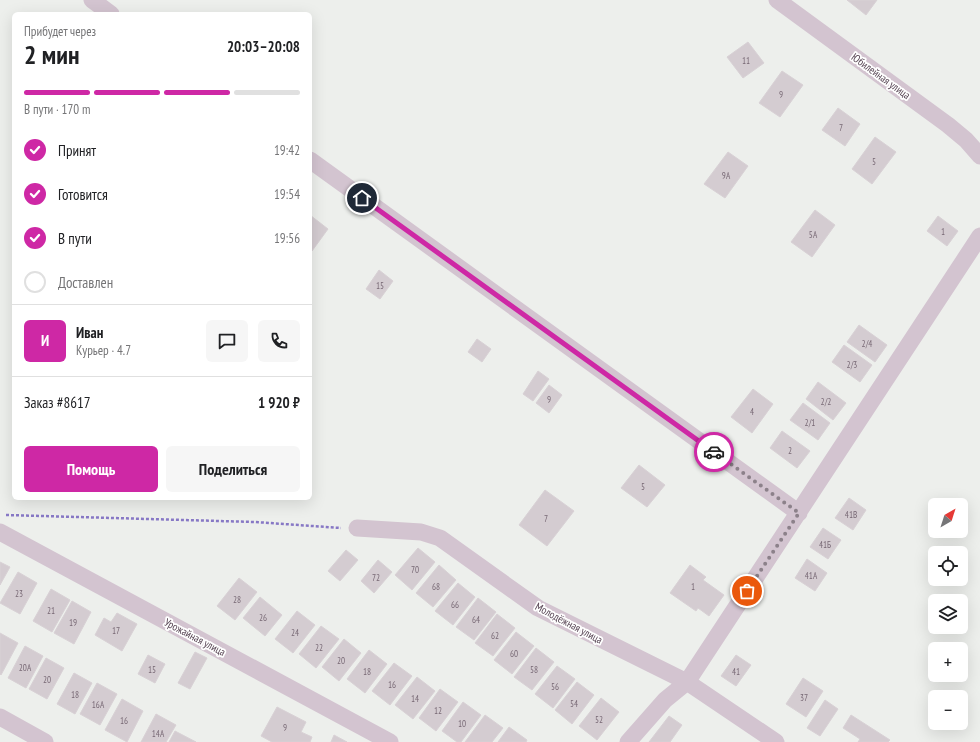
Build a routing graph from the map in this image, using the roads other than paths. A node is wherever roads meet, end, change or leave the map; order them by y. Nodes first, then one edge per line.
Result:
1 (92, 0) edge
2 (777, 0) edge
3 (108, 12) edge
4 (980, 156) edge
5 (312, 161) edge
6 (980, 236) edge
7 (799, 513) junction
8 (357, 528) road end
9 (0, 532) edge
10 (687, 682) junction
11 (0, 717) edge
12 (45, 742) edge
13 (390, 742) edge
14 (628, 742) edge
15 (776, 742) edge

1 - 3 street
2 - 4 street, Юбилейная улица
5 - 7 street
6 - 7 street
7 - 10 street
8 - 10 street, Молодёжная улица
9 - 13 street, Урожайная улица
10 - 14 street
10 - 15 street, Молодёжная улица
11 - 12 street

